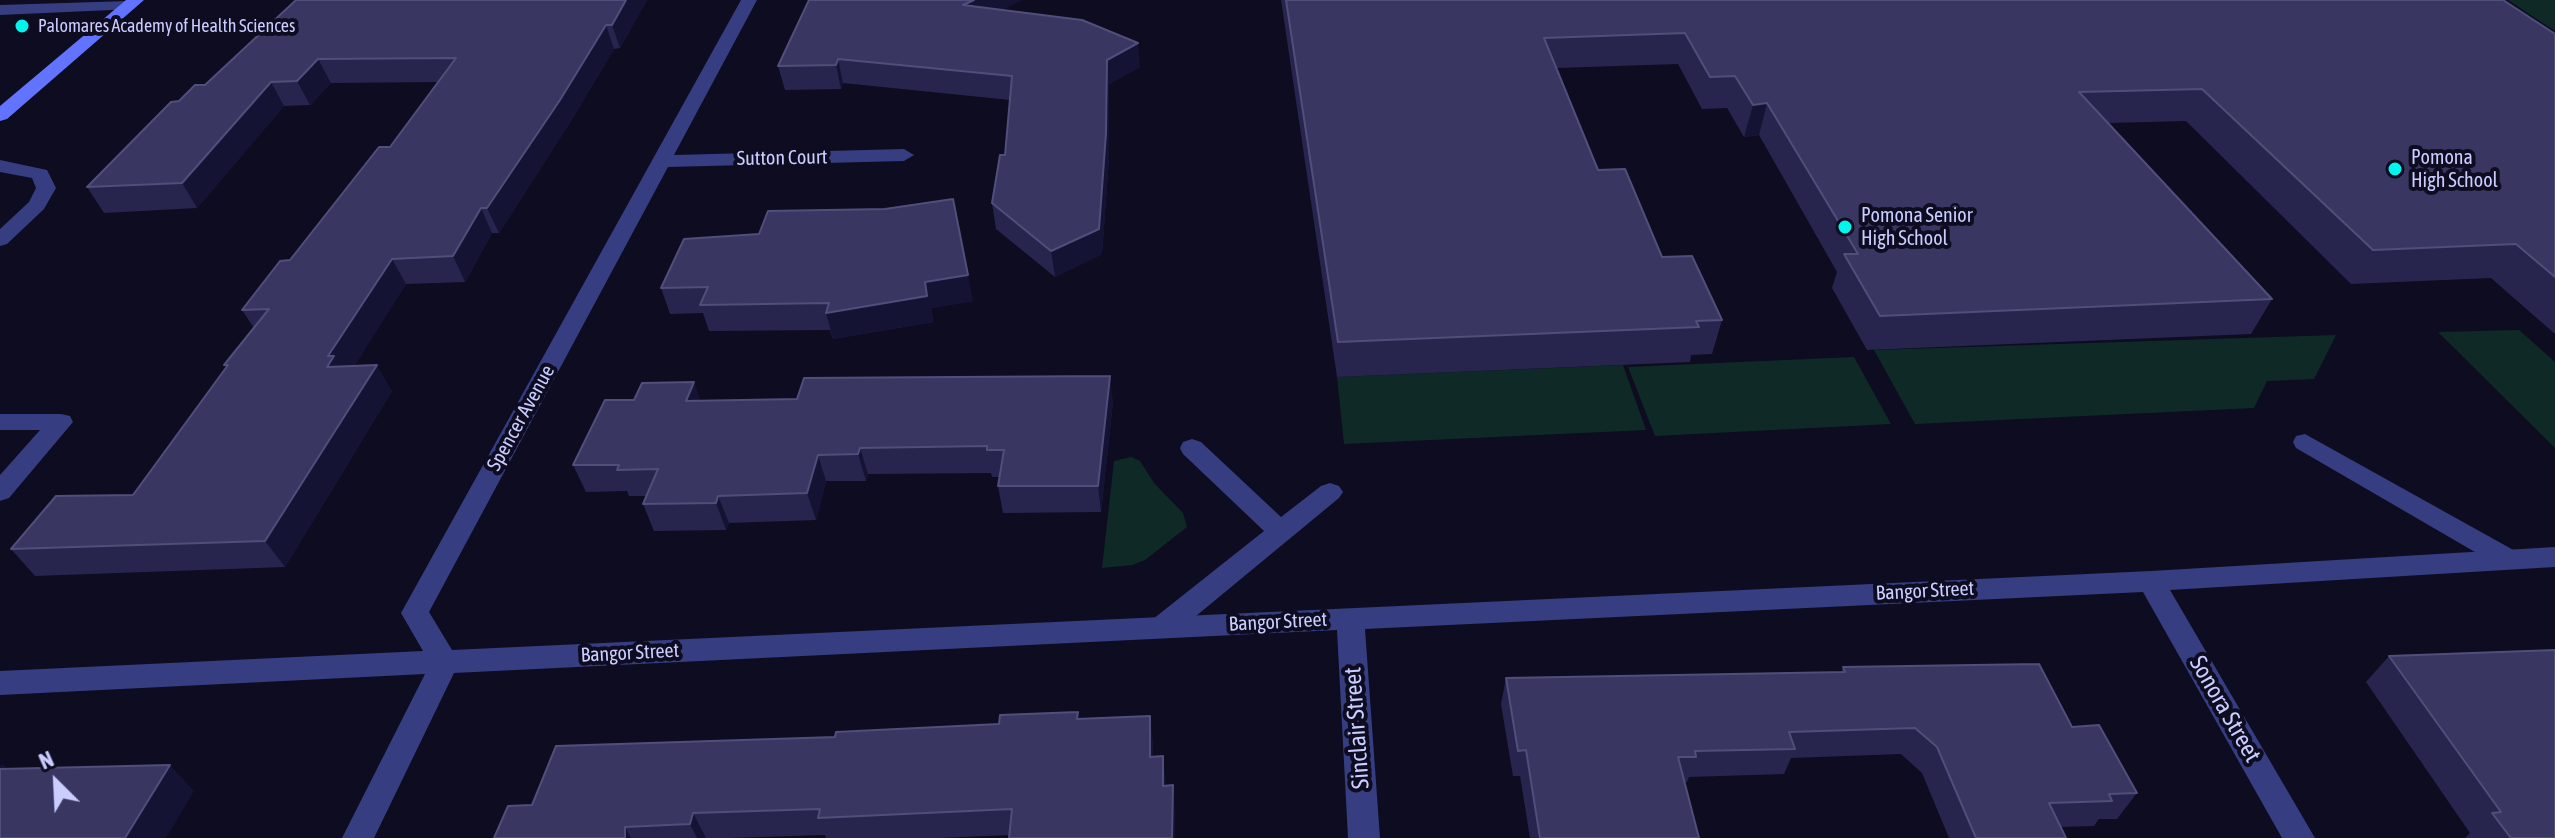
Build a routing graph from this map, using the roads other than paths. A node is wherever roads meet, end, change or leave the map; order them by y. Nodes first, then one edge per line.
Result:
1 (749, 0) edge
2 (132, 3) edge
3 (0, 10) edge
4 (0, 115) edge
5 (904, 155) dead end
6 (661, 161) junction
7 (0, 166) edge
8 (0, 240) edge
9 (0, 422) edge
10 (2305, 442) dead end
11 (1192, 448) dead end
12 (0, 492) edge
13 (1330, 492) dead end
14 (1281, 532) junction
15 (2555, 557) edge
16 (2508, 559) junction
17 (2151, 581) junction
18 (1350, 619) junction
19 (1163, 627) junction
20 (445, 663) junction
21 (0, 683) edge
22 (358, 838) edge
23 (1364, 838) edge
24 (2299, 838) edge

1 - 6 street, Spencer Avenue
2 - 3 street
2 - 4 main road
5 - 6 street, Sutton Court
6 - 20 street, Spencer Avenue
7 - 8 street
9 - 12 street
10 - 16 street
11 - 14 street
13 - 14 street
14 - 19 street
15 - 16 street, Bangor Street
16 - 17 street, Bangor Street
17 - 18 street, Bangor Street
17 - 24 street, Sonora Street
18 - 19 street, Bangor Street
18 - 23 street, Sinclair Street
19 - 20 street, Bangor Street
20 - 21 street, Bangor Street
20 - 22 street

